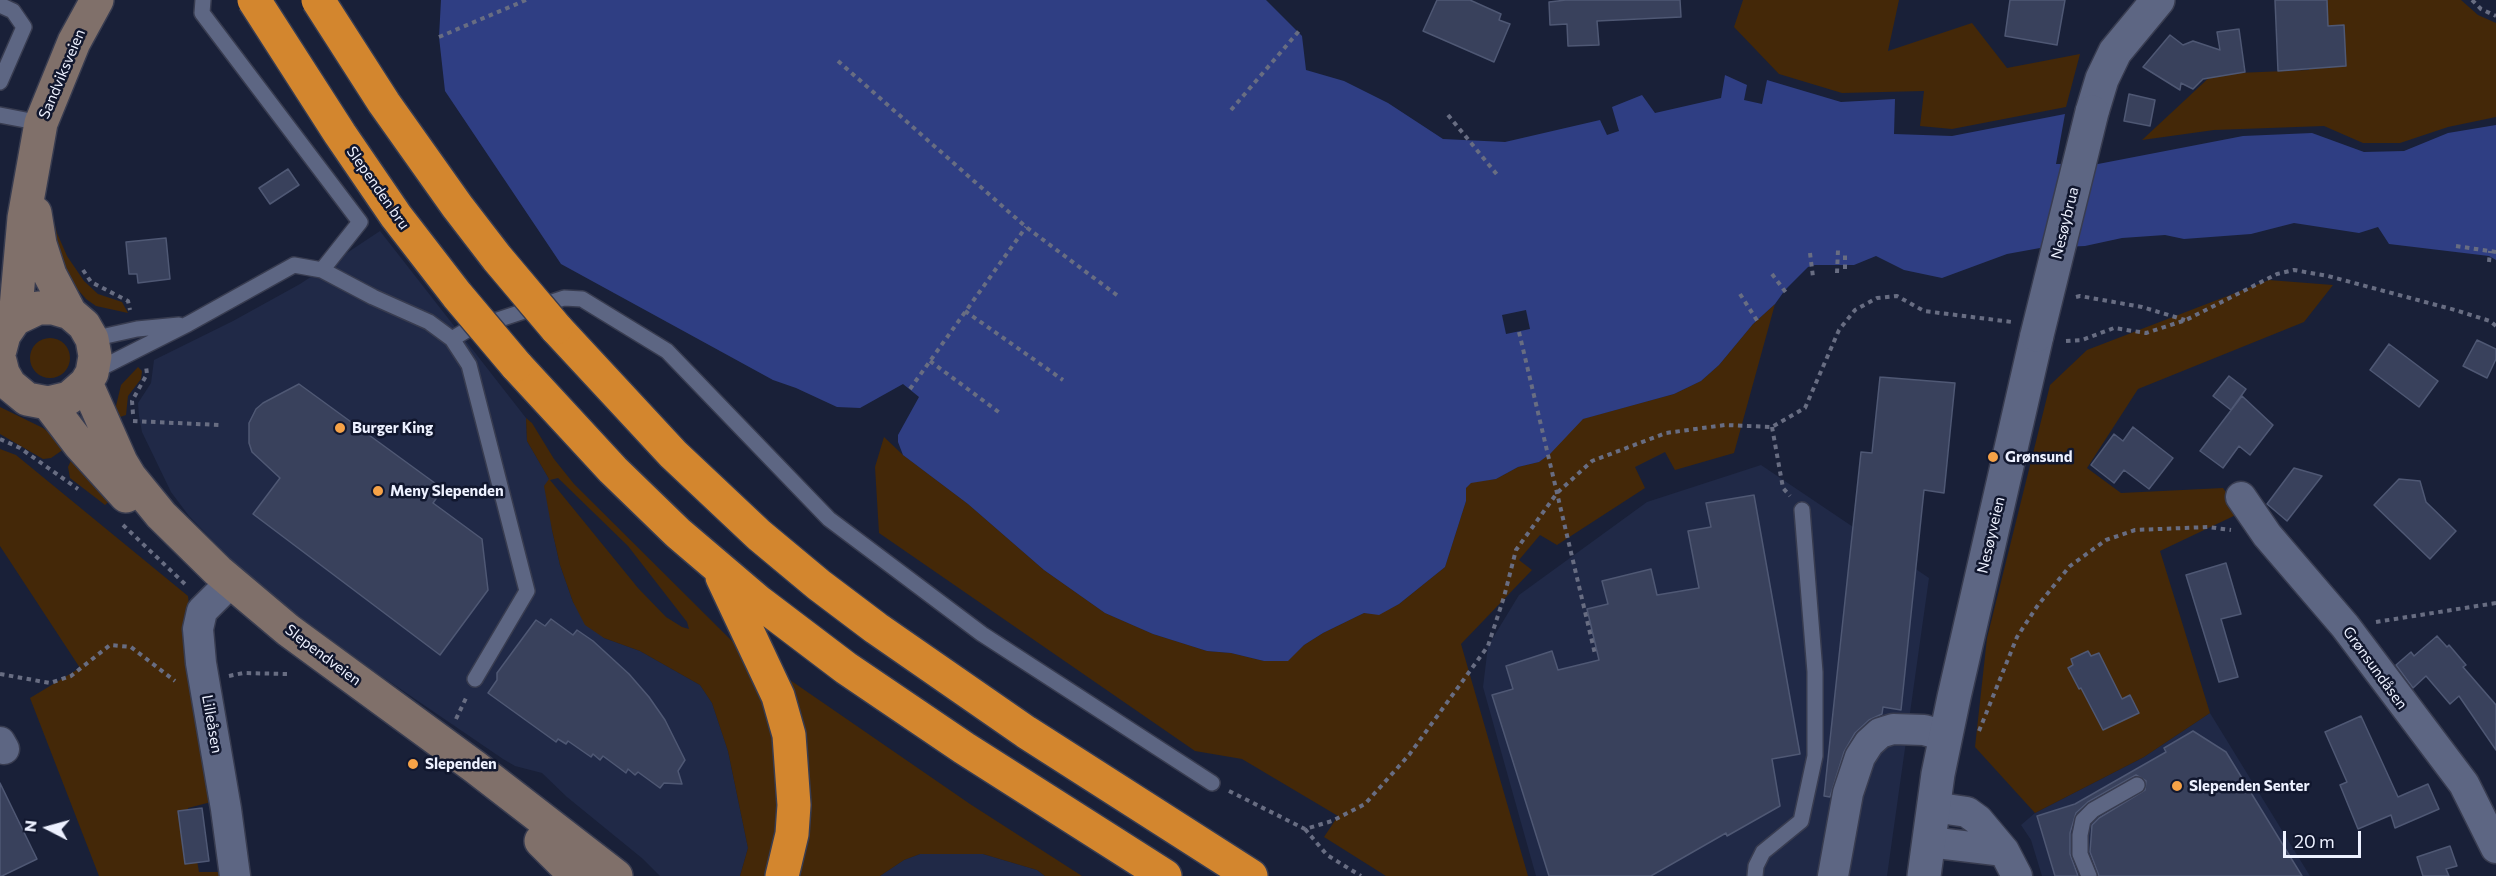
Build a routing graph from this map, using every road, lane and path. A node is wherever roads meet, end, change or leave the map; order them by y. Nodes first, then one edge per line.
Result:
1 (97, 0) edge
2 (203, 0) edge
3 (254, 0) edge
4 (318, 0) edge
5 (526, 0) edge
6 (2472, 0) edge
7 (2155, 2) edge
8 (0, 5) edge
9 (2496, 16) edge
10 (1299, 31) dead end
11 (439, 37) dead end
12 (838, 61) dead end
13 (0, 82) edge
14 (1231, 110) dead end
15 (0, 115) edge
16 (1448, 115) dead end
17 (41, 123) junction
18 (1499, 177) dead end
19 (31, 186) junction
20 (1026, 226) junction
21 (2456, 246) dead end
22 (1838, 250) dead end
23 (2490, 251) junction
24 (2496, 252) edge
25 (1810, 254) dead end
26 (1845, 255) dead end
27 (2489, 262) dead end
28 (80, 266) dead end
29 (1845, 269) dead end
30 (322, 270) junction
31 (1837, 273) dead end
32 (1772, 274) dead end
33 (1813, 277) dead end
34 (1740, 294) dead end
35 (1787, 294) dead end
36 (1118, 296) dead end
37 (2069, 299) dead end
38 (965, 311) junction
39 (70, 313) junction
40 (2186, 320) junction
41 (1758, 322) dead end
42 (188, 324) junction
43 (2496, 326) edge
44 (137, 329) junction
45 (1519, 332) dead end
46 (2029, 334) junction
47 (92, 339) junction
48 (452, 339) junction
49 (4, 340) edge
50 (140, 348) junction
51 (930, 361) junction
52 (89, 378) junction
53 (1063, 380) dead end
54 (910, 389) dead end
55 (25, 398) edge
56 (1000, 413) dead end
57 (219, 424) dead end
58 (1772, 426) junction
59 (0, 440) edge
60 (80, 490) dead end
61 (1557, 493) junction
62 (2241, 497) dead end
63 (1802, 510) joint
64 (122, 524) dead end
65 (2267, 535) junction
66 (717, 567) junction
67 (188, 587) dead end
68 (226, 588) junction
69 (2496, 603) edge
70 (2345, 626) junction
71 (1594, 654) dead end
72 (0, 674) edge
73 (287, 674) dead end
74 (475, 679) joint
75 (207, 695) junction
76 (452, 728) dead end
77 (1962, 736) junction
78 (1212, 783) joint
79 (2137, 786) dead end
80 (1933, 807) junction
81 (1305, 829) junction
82 (2496, 848) edge
83 (2010, 863) edge
84 (1928, 865) edge
85 (235, 876) edge
86 (576, 876) edge
87 (616, 876) edge
88 (782, 876) edge
89 (1165, 876) edge
90 (1251, 876) edge
91 (1361, 876) edge
92 (1755, 876) edge
93 (1833, 876) edge
94 (2089, 876) edge

1 - 17 main road, Sandviksveien
2 - 30 lane
3 - 66 highway, Slependen bru, bridge
4 - 90 highway, bridge
5 - 11 path
6 - 9 path
7 - 46 street, Nesøybrua, bridge
8 - 13 lane
10 - 14 path
12 - 20 path
15 - 17 lane
16 - 18 path
17 - 19 main road, Sandviksveien
19 - 39 main road, Sandviksveien
19 - 49 main road, Sandviksveien
20 - 36 path
20 - 38 path
21 - 23 path
22 - 31 path
23 - 24 path
23 - 27 path
25 - 33 path
26 - 29 path
28 - 44 path
30 - 42 lane
30 - 48 lane
32 - 35 path
34 - 41 path
37 - 40 path
38 - 51 path
38 - 53 path
39 - 47 main road
39 - 49 main road
40 - 43 path
40 - 46 path
42 - 44 lane
42 - 50 lane
44 - 47 lane
45 - 61 path
46 - 58 path
46 - 77 street, Nesøyveien
47 - 52 main road
48 - 74 lane
48 - 78 lane
49 - 55 main road
50 - 52 lane
50 - 57 path
51 - 54 path
51 - 56 path
52 - 55 main road
52 - 68 main road, Slependveien
55 - 68 main road, Slependveien
58 - 61 path
58 - 63 path
59 - 60 path
61 - 71 path
61 - 81 path
62 - 65 street, Grønsundåsen
63 - 92 lane
64 - 67 path
65 - 70 street, Grønsundåsen
65 - 77 path
66 - 88 highway
66 - 89 highway, Slependen bru
68 - 75 street, Lilleåsen
68 - 86 main road, Slependveien
68 - 87 main road, Slependveien
69 - 70 path
70 - 82 street, Grønsundåsen
72 - 75 path
73 - 75 path
74 - 76 path
75 - 85 street, Lilleåsen
77 - 80 street, Nesøyveien
77 - 93 street
78 - 81 path
79 - 94 lane
80 - 83 street
80 - 84 street, Nesøyveien
81 - 91 path
83 - 84 street

